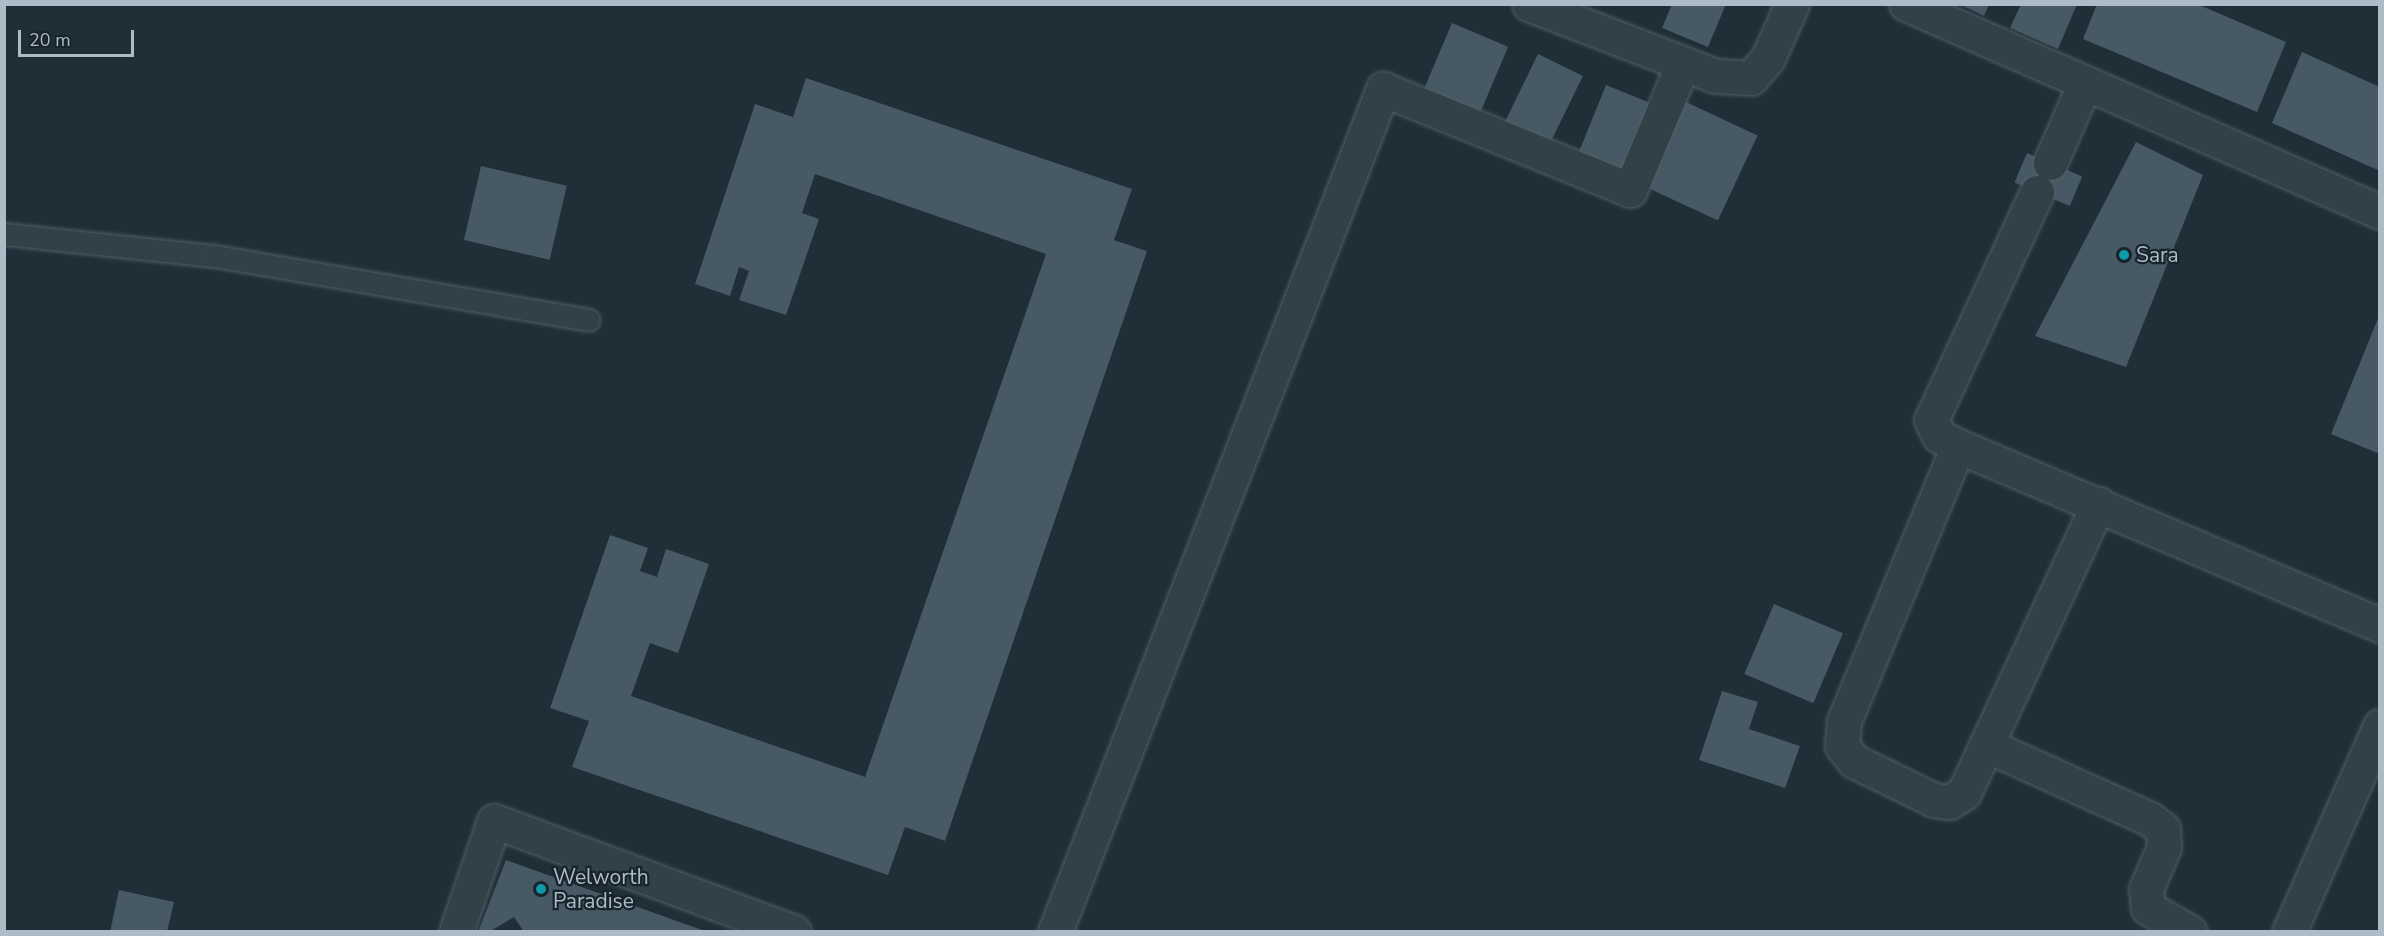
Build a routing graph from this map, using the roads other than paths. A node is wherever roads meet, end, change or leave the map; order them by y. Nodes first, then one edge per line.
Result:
1 (1529, 4) edge
2 (1792, 4) edge
3 (1906, 4) edge
4 (1683, 64) junction
5 (2085, 83) junction
6 (2379, 212) edge
7 (4, 234) edge
8 (589, 320) dead end
9 (1958, 446) junction
10 (2098, 504) junction
11 (2379, 625) edge
12 (2379, 726) edge
13 (1986, 745) junction
14 (456, 932) edge
15 (794, 932) edge
16 (1055, 932) edge
17 (2190, 932) edge
18 (2289, 932) edge

1 - 4 street
2 - 4 street
3 - 5 street
4 - 16 street
5 - 6 street
5 - 9 street
7 - 8 lane
9 - 10 street
9 - 13 street
10 - 11 street
10 - 13 street
12 - 18 street
13 - 17 street
14 - 15 street

